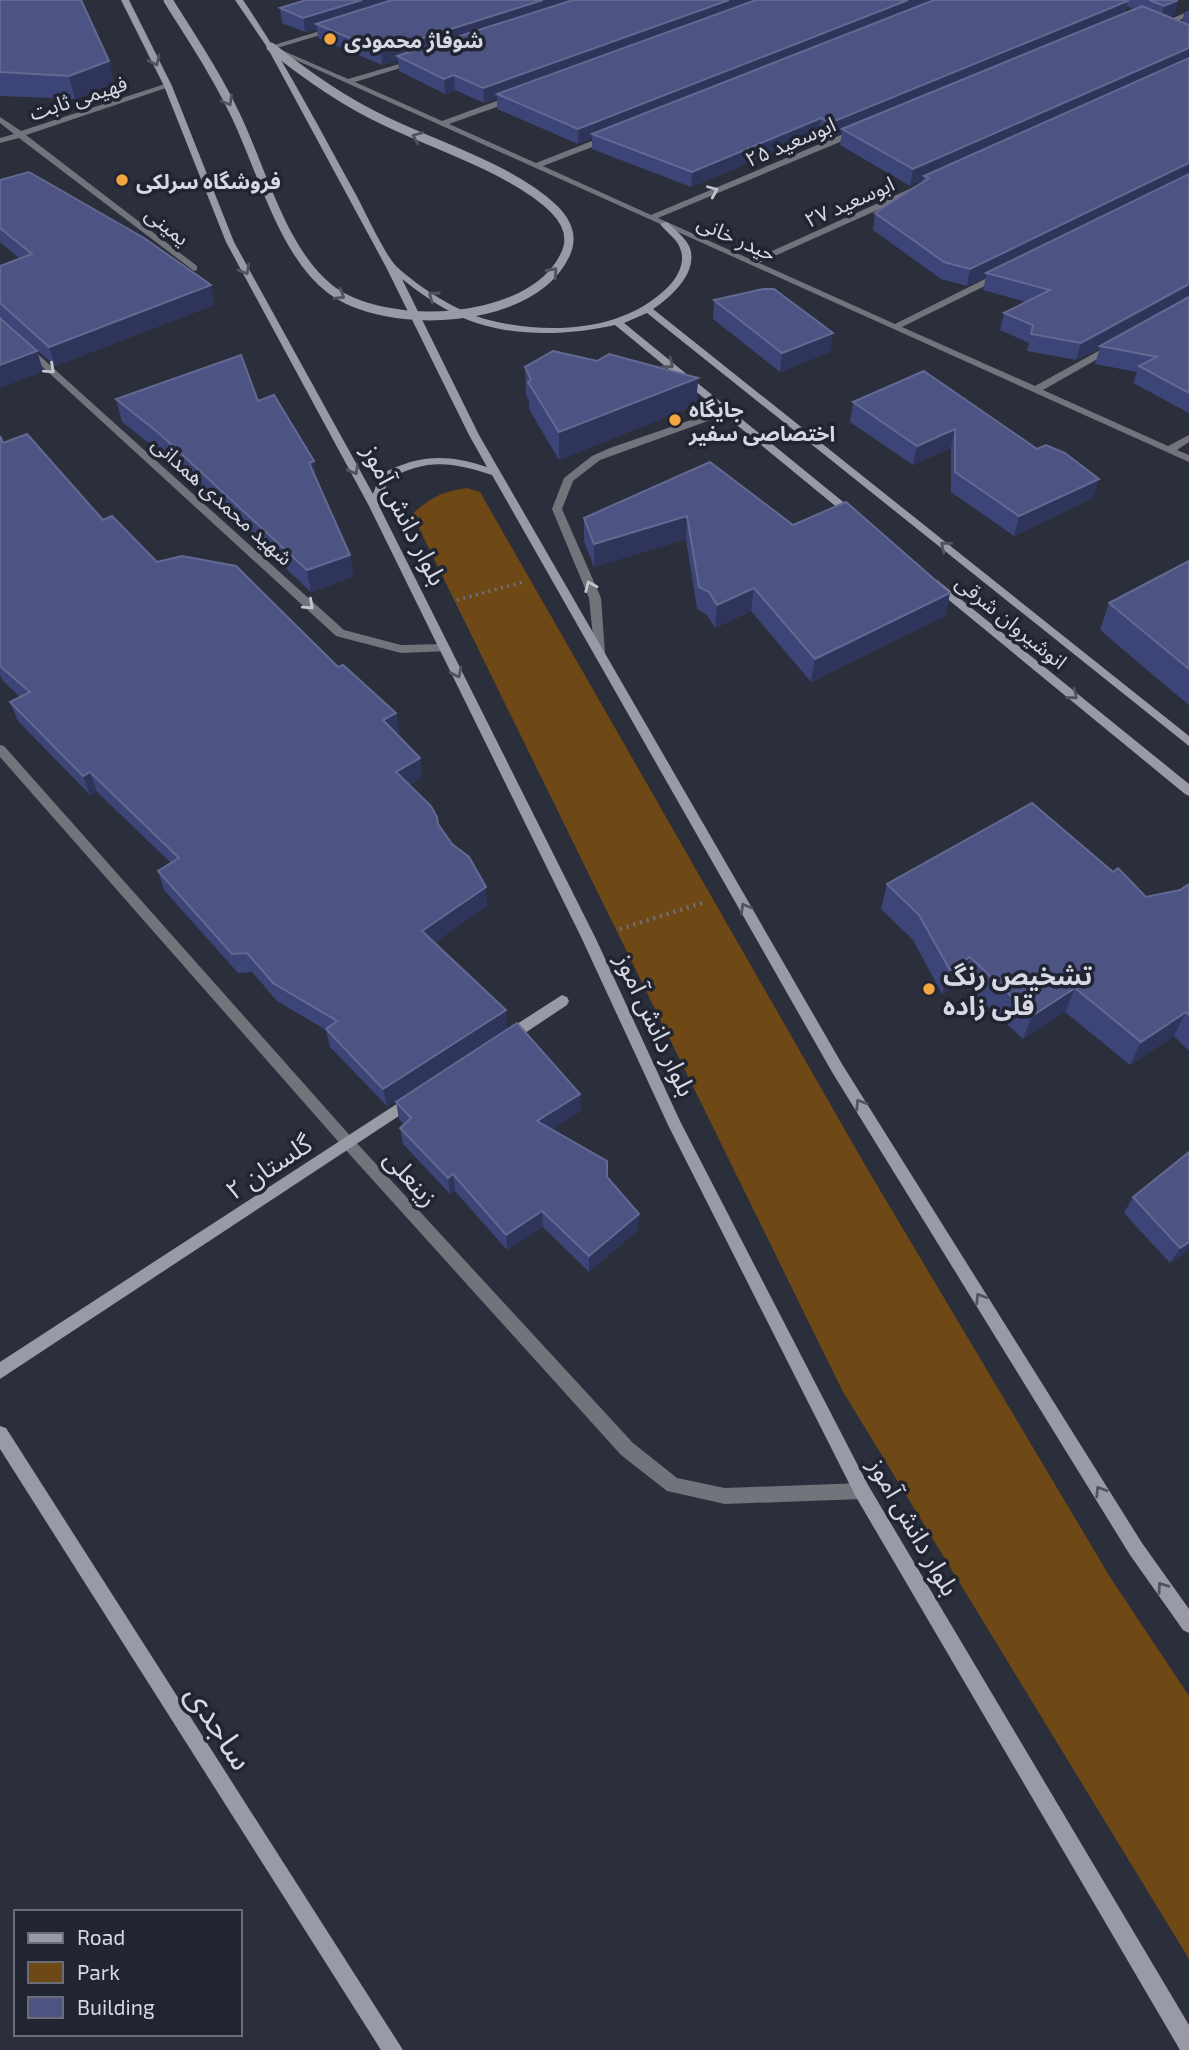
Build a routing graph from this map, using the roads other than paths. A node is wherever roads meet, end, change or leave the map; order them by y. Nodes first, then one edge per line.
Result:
1 (125, 0) edge
2 (168, 0) edge
3 (239, 0) edge
4 (1189, 13) edge
5 (1148, 21) edge
6 (1159, 26) junction
7 (338, 28) edge
8 (1169, 30) edge
9 (271, 47) junction
10 (425, 57) edge
11 (348, 82) junction
12 (168, 86) junction
13 (520, 95) edge
14 (0, 119) edge
15 (442, 124) junction
16 (868, 127) edge
17 (625, 131) edge
18 (0, 133) edge
19 (20, 134) junction
20 (0, 141) edge
21 (536, 166) junction
22 (927, 184) edge
23 (650, 218) junction
24 (664, 224) junction
25 (752, 263) junction
26 (391, 267) junction
27 (194, 268) dead end
28 (1005, 273) edge
29 (649, 310) junction
30 (616, 321) junction
31 (0, 323) edge
32 (895, 327) junction
33 (1118, 344) edge
34 (1036, 390) junction
35 (726, 411) junction
36 (1189, 438) edge
37 (1169, 450) junction
38 (1189, 459) edge
39 (496, 472) junction
40 (374, 506) junction
41 (866, 526) edge
42 (931, 579) edge
43 (445, 648) junction
44 (599, 653) junction
45 (1189, 742) edge
46 (0, 749) edge
47 (1189, 790) edge
48 (562, 1001) dead end
49 (499, 1043) edge
50 (421, 1094) edge
51 (348, 1143) junction
52 (0, 1371) edge
53 (0, 1434) edge
54 (862, 1491) junction
55 (1189, 1625) edge
56 (1189, 2045) edge
57 (393, 2050) edge

1 -> 12 main road, بلوار دانش آموز
2 -> 9 main road, bridge
3 - 9 main road
4 - 6 street
5 - 6 main road
6 - 8 main road
7 - 9 street
9 - 11 street, حیدر خانی
9 - 26 main road
10 - 11 street
11 - 15 street, حیدر خانی
12 - 19 street, فهیمی ثابت
12 -> 40 main road, بلوار دانش آموز
13 - 15 street
14 - 19 street, یمینی
15 - 21 street, حیدر خانی
23 -> 16 street, ابوسعید ۲۵
17 - 21 street
18 - 19 street
19 - 20 street, فهیمی ثابت
19 - 27 street, یمینی
21 - 23 street, حیدر خانی
22 - 25 street, ابوسعید ۲۷
23 - 24 street, حیدر خانی
24 - 25 street, حیدر خانی
24 - 29 main road
25 - 32 street, حیدر خانی
30 -> 26 main road
26 - 39 main road
28 - 32 street
29 - 30 main road
45 -> 29 main road, انوشیروان شرقی
30 -> 35 main road
31 -> 43 street, شهید محمدی همدانی
32 - 34 street, حیدر خانی
33 - 34 street
34 - 37 street, حیدر خانی
35 - 41 main road
44 -> 35 street
36 - 37 street
37 - 38 street, حیدر خانی
39 - 40 main road
39 - 44 main road
40 - 43 main road, بلوار دانش آموز
42 -> 47 main road, انوشیروان شرقی
43 -> 54 main road, بلوار دانش آموز
55 -> 44 main road
46 - 51 street, زینعلی
48 - 49 main road
50 - 51 main road, گلستان ۲
51 - 52 main road, گلستان ۲
51 - 54 street, زینعلی
53 - 57 main road, ساجدی
54 - 56 main road, بلوار دانش آموز

